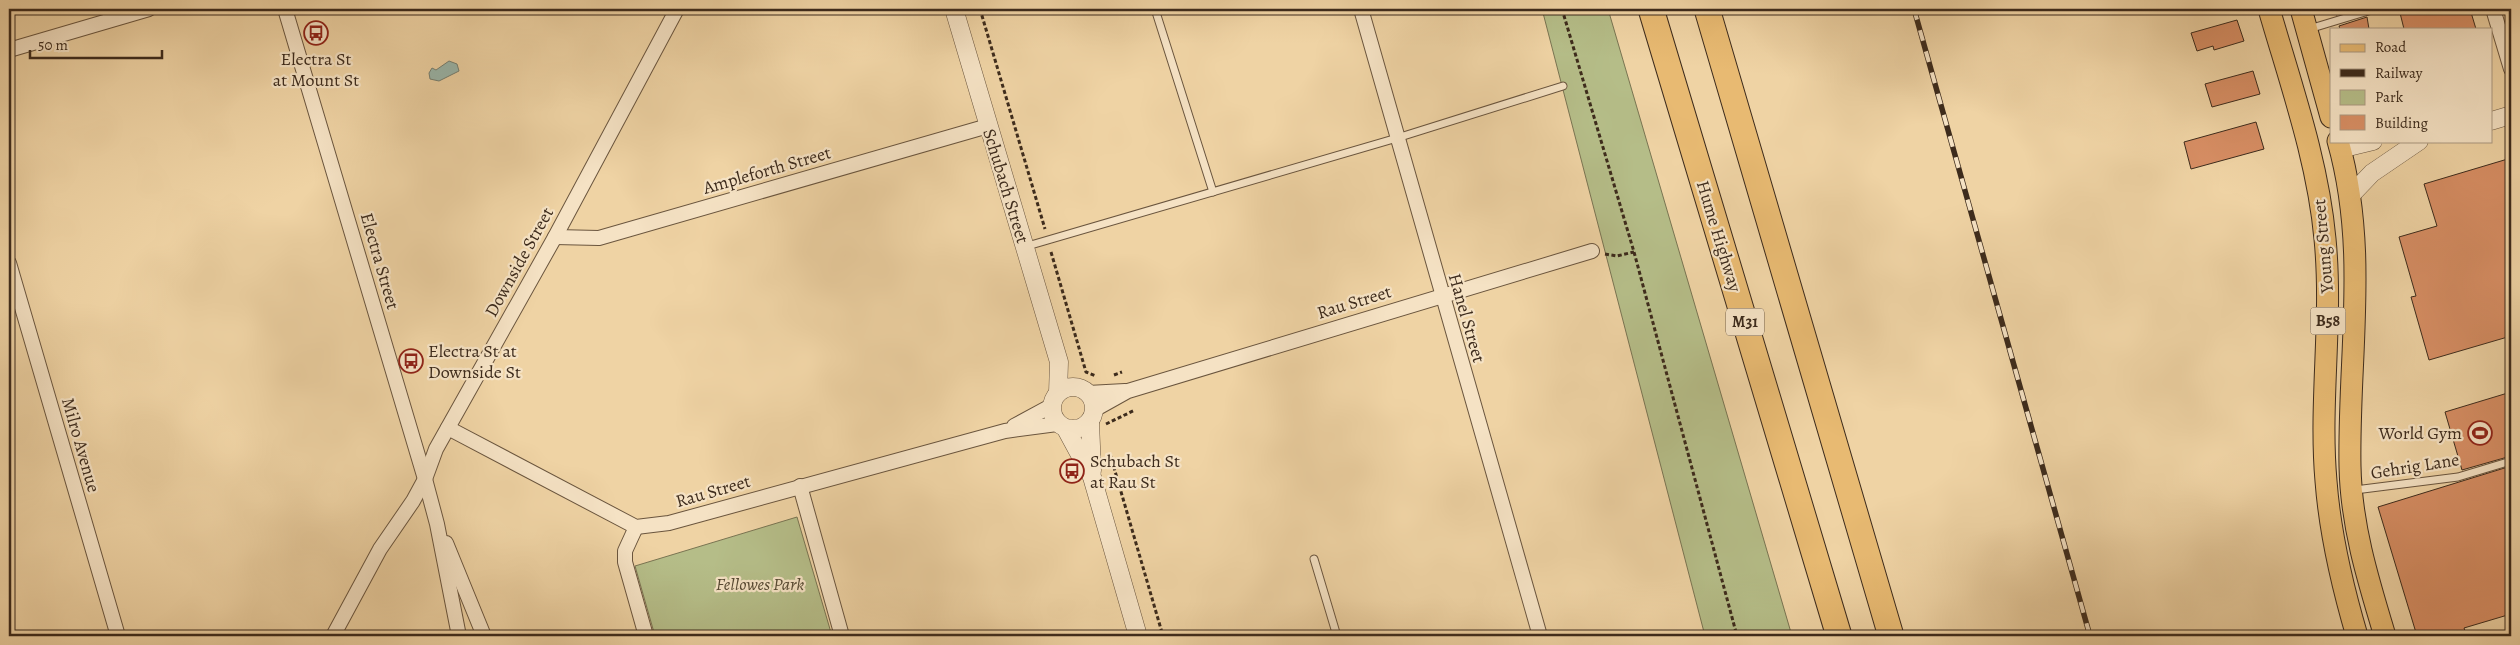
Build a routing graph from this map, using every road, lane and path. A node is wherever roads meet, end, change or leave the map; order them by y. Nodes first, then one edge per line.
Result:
1 (148, 9) edge
2 (285, 9) edge
3 (677, 9) edge
4 (954, 9) edge
5 (980, 9) edge
6 (1156, 9) edge
7 (1361, 9) edge
8 (1562, 9) edge
9 (1651, 9) edge
10 (1707, 9) edge
11 (2269, 9) edge
12 (2301, 9) edge
13 (2375, 9) edge
14 (2493, 9) edge
15 (124, 12) edge
16 (2307, 29) junction
17 (9, 50) edge
18 (2511, 69) edge
19 (1563, 86) dead end
20 (2330, 113) edge
21 (2511, 115) edge
22 (2492, 120) edge
23 (988, 126) junction
24 (1397, 138) junction
25 (2364, 142) edge
26 (2416, 142) edge
27 (2339, 145) edge
28 (2317, 185) junction
29 (1213, 192) junction
30 (2350, 196) junction
31 (555, 237) junction
32 (1048, 239) junction
33 (1024, 247) junction
34 (1592, 251) joint
35 (1634, 252) junction
36 (9, 263) edge
37 (1441, 295) junction
38 (1059, 362) junction
39 (1122, 372) dead end
40 (1099, 378) dead end
41 (1106, 378) dead end
42 (1083, 390) junction
43 (1128, 390) junction
44 (1055, 400) junction
45 (1135, 410) dead end
46 (1095, 419) junction
47 (1062, 426) junction
48 (448, 428) junction
49 (1005, 431) junction
50 (1109, 451) dead end
51 (2511, 461) edge
52 (1092, 477) junction
53 (425, 479) junction
54 (800, 486) junction
55 (2352, 491) junction
56 (437, 524) junction
57 (636, 527) junction
58 (1864, 547) junction
59 (1314, 559) dead end
60 (118, 636) edge
61 (333, 636) edge
62 (459, 636) edge
63 (484, 636) edge
64 (646, 636) edge
65 (842, 636) edge
66 (1138, 636) edge
67 (1163, 636) edge
68 (1338, 636) edge
69 (1540, 636) edge
70 (1737, 636) edge
71 (1840, 636) edge
72 (1891, 636) edge
73 (1897, 636) edge
74 (2357, 636) edge
75 (2385, 636) edge

1 - 15 street
2 - 53 street, Electra Street
3 - 31 street, Downside Street
4 - 23 street, Schubach Street
5 - 32 path
6 - 29 lane
7 - 24 street, Hanel Street
8 - 35 path
9 - 71 highway, Hume Highway / M31
10 - 58 highway
11 - 28 main road, Young Street / B58
12 - 16 main road
13 - 16 lane
14 - 18 street
15 - 17 street
16 - 20 main road
19 - 24 lane
21 - 22 street
23 - 31 street, Ampleforth Street
23 - 33 street, Schubach Street
24 - 29 lane
24 - 37 street, Hanel Street
25 - 27 street
26 - 30 street
27 - 28 main road
27 - 30 main road, Young Street / B58
28 - 74 main road, Young Street / B58
29 - 32 lane
30 - 55 main road, Young Street / B58
31 - 48 street, Downside Street
32 - 33 lane
32 - 40 path
33 - 38 street, Schubach Street
34 - 35 path
34 - 37 street, Rau Street
35 - 70 path
36 - 60 street, Milro Avenue
37 - 43 street, Rau Street
37 - 69 street, Hanel Street
38 - 42 street, Schubach Street
38 - 44 street, Schubach Street
39 - 41 path
42 - 43 street, Rau Street
42 - 44 street
42 - 46 street
43 - 46 street, Rau Street
44 - 47 street
44 - 49 street, Rau Street
45 - 46 path
46 - 47 street
46 - 52 street
47 - 49 street, Rau Street
47 - 52 street
48 - 53 street, Downside Street
48 - 57 street
49 - 54 street, Rau Street
50 - 67 path
51 - 55 lane, Gehrig Lane
52 - 66 street
53 - 56 street, Electra Street
53 - 61 street, Downside Street
54 - 57 street, Rau Street
54 - 65 street
55 - 75 main road, Young Street / B58
56 - 62 street, Electra Street
56 - 63 street, Electra Street
57 - 64 street
58 - 72 highway
58 - 73 highway
59 - 68 lane

